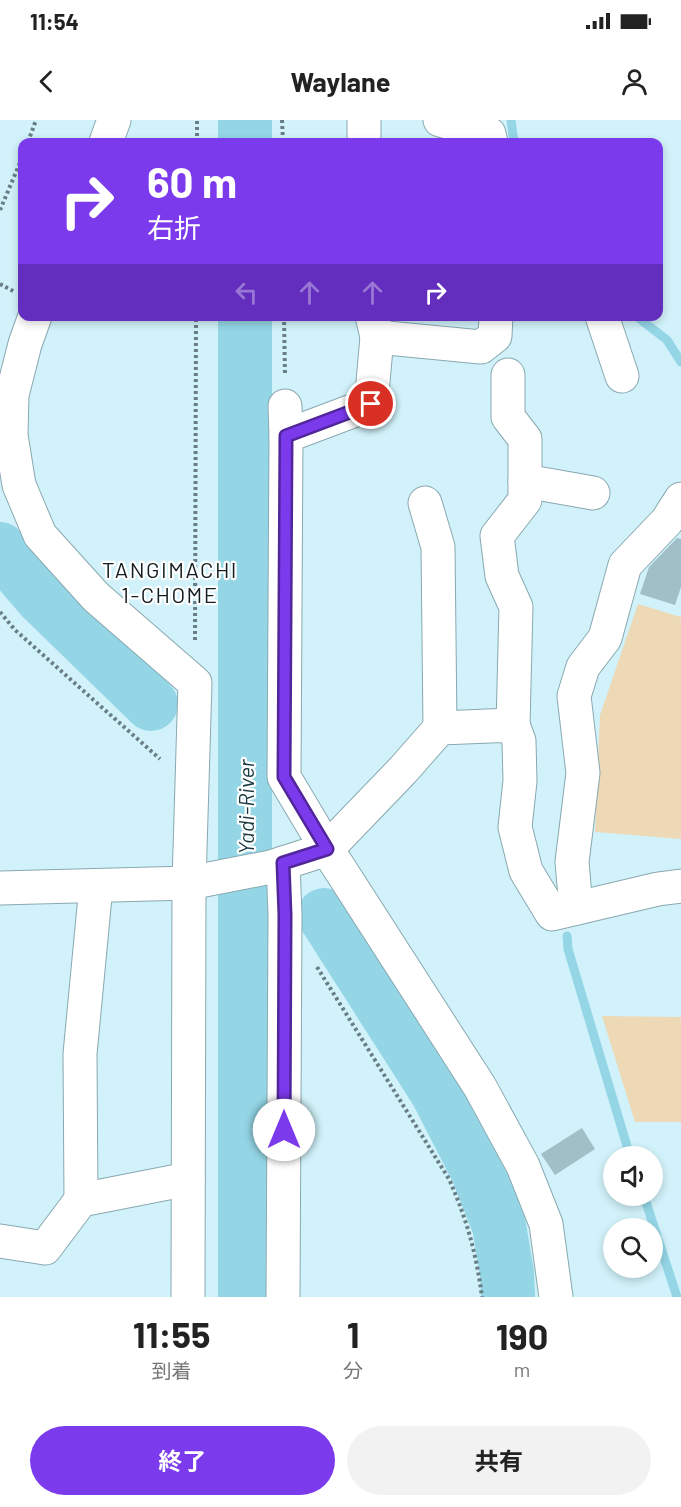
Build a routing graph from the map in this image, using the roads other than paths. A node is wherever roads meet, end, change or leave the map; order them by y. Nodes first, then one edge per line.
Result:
1 (114, 120) edge
2 (364, 120) edge
3 (440, 120) edge
4 (107, 138) edge
5 (364, 138) edge
6 (490, 138) edge
7 (34, 321) edge
8 (496, 321) edge
9 (604, 321) edge
10 (375, 327) edge
11 (507, 375) dead end
12 (622, 376) dead end
13 (525, 481) junction
14 (593, 494) dead end
15 (681, 500) edge
16 (425, 503) dead end
17 (513, 725) junction
18 (440, 728) junction
19 (327, 849) junction
20 (277, 865) junction
21 (198, 882) junction
22 (96, 886) junction
23 (681, 886) edge
24 (0, 888) edge
25 (576, 908) junction
26 (188, 1179) junction
27 (81, 1200) junction
28 (0, 1240) edge
29 (188, 1297) edge
30 (283, 1297) edge
31 (556, 1297) edge

1 - 4 street
2 - 5 street
3 - 6 street
7 - 21 street
8 - 10 street
9 - 12 street
10 - 19 street
11 - 13 street
13 - 14 street
13 - 17 street
15 - 25 street
16 - 18 street
17 - 18 street
17 - 25 street
18 - 19 street
19 - 20 street
19 - 31 street
20 - 21 street
20 - 30 street
21 - 22 street
21 - 26 street
22 - 24 street
22 - 27 street
23 - 25 street
26 - 27 street
26 - 29 street
27 - 28 street

